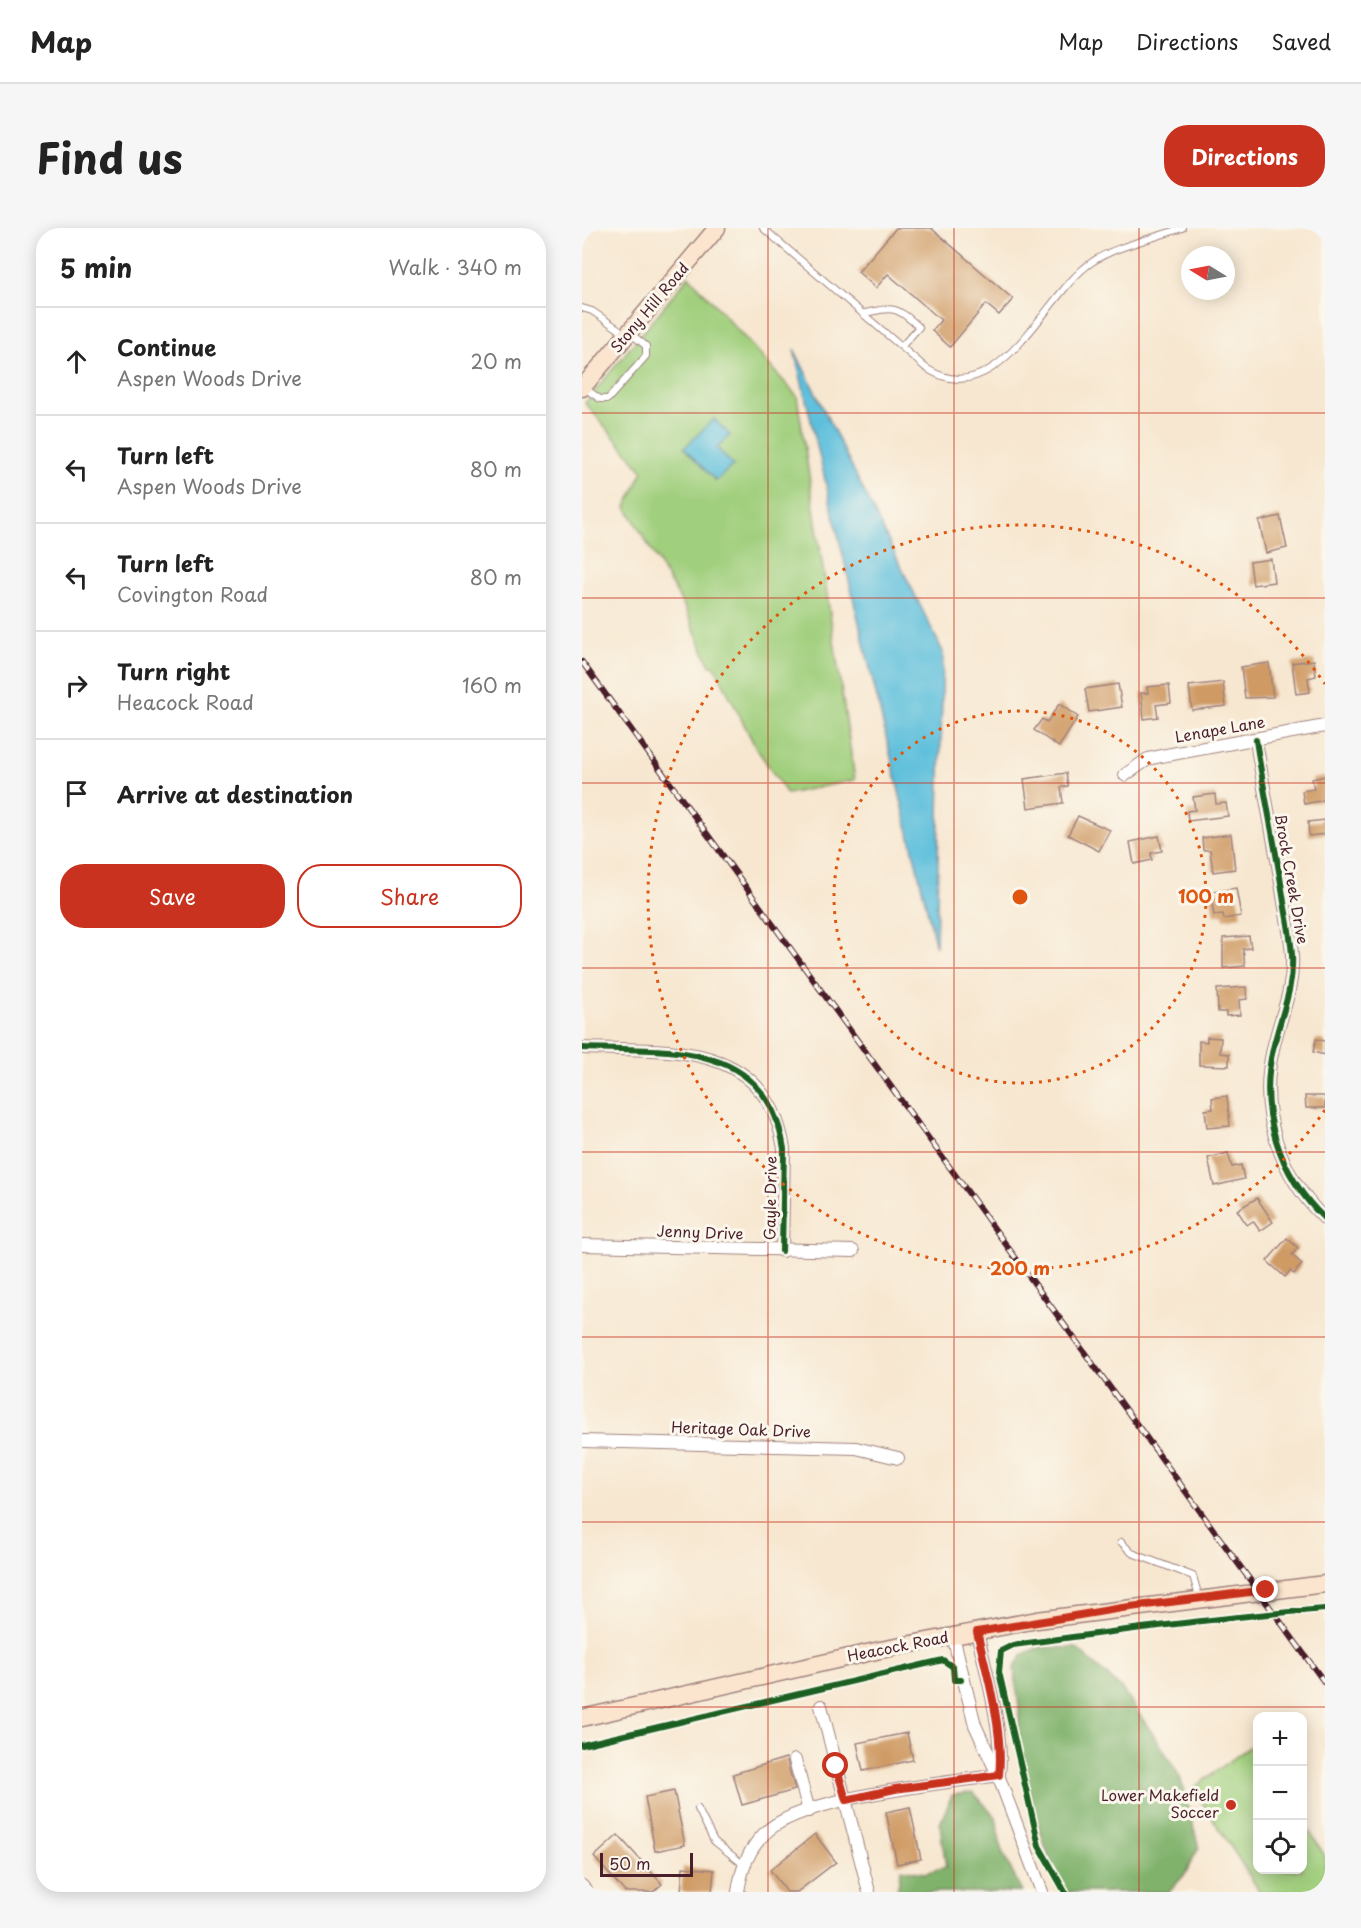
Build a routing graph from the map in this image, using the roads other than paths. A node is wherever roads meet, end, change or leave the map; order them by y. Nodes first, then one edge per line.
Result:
1 (717, 228) edge
2 (763, 228) edge
3 (1182, 228) edge
4 (582, 308) edge
5 (865, 313) junction
6 (628, 333) junction
7 (902, 346) junction
8 (582, 387) edge
9 (1325, 726) edge
10 (1256, 740) junction
11 (1125, 775) dead end
12 (582, 1048) edge
13 (1325, 1219) edge
14 (582, 1245) edge
15 (782, 1251) junction
16 (853, 1251) dead end
17 (582, 1441) edge
18 (898, 1458) dead end
19 (1121, 1542) dead end
20 (1325, 1584) edge
21 (1199, 1598) junction
22 (977, 1632) junction
23 (952, 1636) junction
24 (821, 1706) dead end
25 (582, 1718) edge
26 (795, 1760) dead end
27 (999, 1775) junction
28 (846, 1800) junction
29 (698, 1809) dead end
30 (809, 1811) junction
31 (744, 1865) junction
32 (582, 1886) edge
33 (587, 1892) edge
34 (738, 1892) edge
35 (869, 1892) edge
36 (1042, 1892) edge

1 - 6 main road, Stony Hill Road
2 - 5 lane
3 - 7 lane
4 - 6 lane
5 - 7 lane
5 - 7 lane
6 - 8 main road, Stony Hill Road
6 - 8 lane
9 - 10 street, Lenape Lane
10 - 11 street, Lenape Lane
10 - 13 street, Brock Creek Drive
12 - 15 street, Gayle Drive
14 - 15 street, Jenny Drive
15 - 16 street, Jenny Drive
17 - 18 street, Heritage Oak Drive
19 - 21 lane
20 - 21 main road, Heacock Road
21 - 22 main road, Heacock Road
22 - 23 main road, Heacock Road
22 - 27 street
23 - 25 main road, Heacock Road
23 - 27 street
24 - 28 street
26 - 30 street
27 - 28 street
27 - 36 street
28 - 30 street
28 - 35 street
29 - 31 lane
30 - 31 street
31 - 34 street
32 - 33 street

